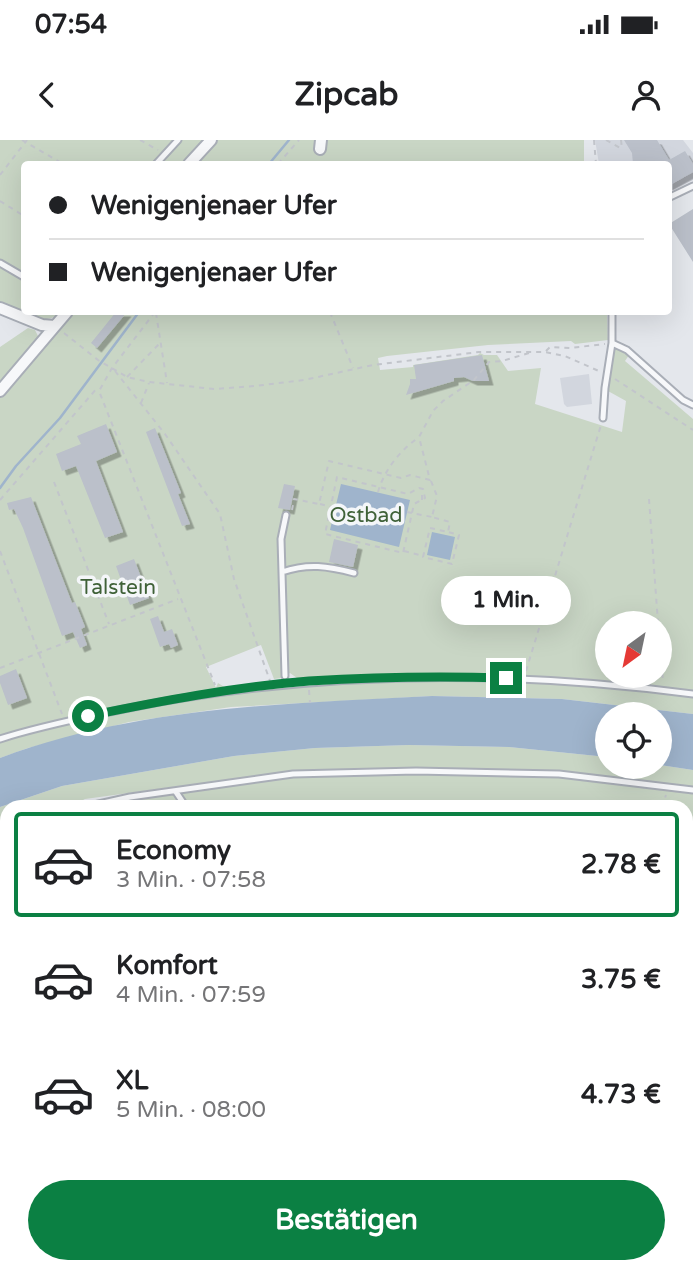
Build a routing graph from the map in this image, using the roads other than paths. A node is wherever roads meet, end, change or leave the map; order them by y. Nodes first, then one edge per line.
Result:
1 (178, 140) edge
2 (211, 140) edge
3 (159, 161) edge
4 (192, 161) edge
5 (693, 186) edge
6 (672, 196) edge
7 (0, 263) edge
8 (21, 275) edge
9 (0, 308) edge
10 (64, 315) edge
11 (612, 315) edge
12 (55, 326) junction
13 (612, 343) junction
14 (0, 391) edge
15 (693, 405) edge
16 (603, 418) road end
17 (286, 515) road end
18 (282, 572) junction
19 (354, 573) dead end
20 (285, 676) dead end
21 (693, 694) edge
22 (0, 739) edge
23 (693, 790) edge
24 (176, 792) junction
25 (116, 800) edge
26 (181, 800) edge

1 - 3 lane
2 - 4 street
5 - 6 lane
7 - 8 lane
9 - 12 street
10 - 12 street
11 - 13 lane
12 - 14 street
13 - 15 lane
13 - 16 lane
17 - 18 lane
18 - 19 lane
18 - 20 lane
21 - 22 lane
23 - 24 lane
24 - 25 lane
24 - 26 lane

